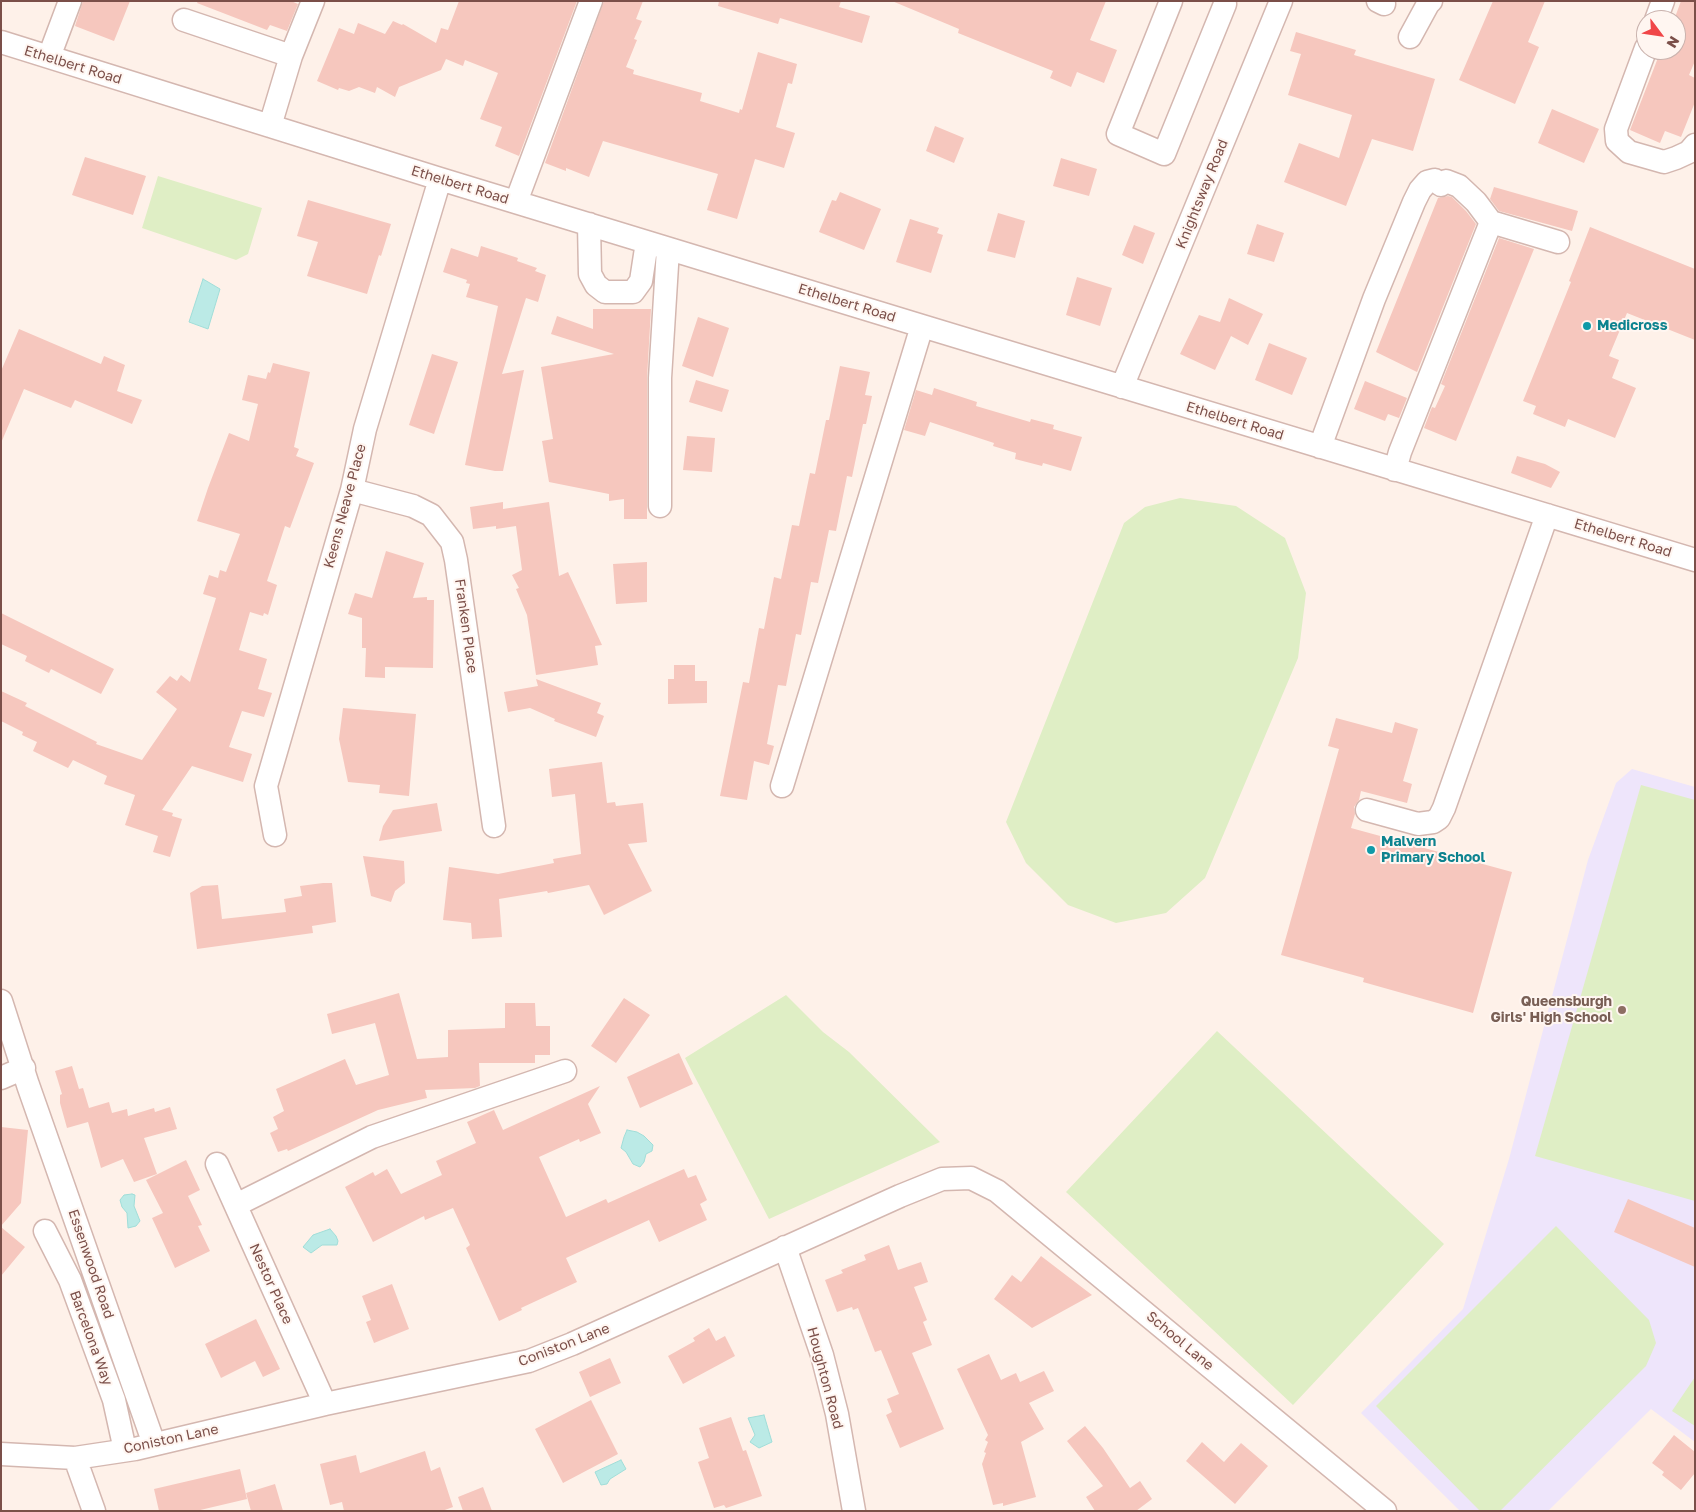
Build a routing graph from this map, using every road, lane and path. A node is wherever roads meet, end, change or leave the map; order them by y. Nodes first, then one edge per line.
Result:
1 (70, 1) edge
2 (313, 1) edge
3 (591, 1) edge
4 (1171, 1) edge
5 (1281, 1) edge
6 (1432, 1) edge
7 (1226, 4) dead end
8 (184, 20) dead end
9 (1410, 37) dead end
10 (1, 42) edge
11 (291, 56) junction
12 (49, 57) junction
13 (1642, 60) edge
14 (270, 126) junction
15 (1695, 145) edge
16 (440, 179) junction
17 (516, 202) junction
18 (1491, 222) junction
19 (589, 224) junction
20 (1558, 242) dead end
21 (658, 245) junction
22 (922, 326) junction
23 (1122, 387) junction
24 (1320, 447) junction
25 (1395, 470) junction
26 (352, 490) junction
27 (660, 506) dead end
28 (1547, 515) junction
29 (1694, 558) edge
30 (782, 786) dead end
31 (1366, 810) dead end
32 (494, 826) dead end
33 (275, 835) dead end
34 (1, 1001) edge
35 (565, 1071) dead end
36 (26, 1077) junction
37 (1, 1078) edge
38 (216, 1164) dead end
39 (971, 1178) joint
40 (236, 1205) junction
41 (46, 1231) dead end
42 (785, 1247) junction
43 (325, 1404) junction
44 (154, 1444) junction
45 (125, 1450) junction
46 (1, 1454) edge
47 (75, 1458) junction
48 (94, 1511) edge
49 (854, 1511) edge
50 (1385, 1511) edge

1 - 12 street
2 - 11 street
3 - 17 street
4 - 7 street
5 - 23 street, Knightsway Road
6 - 9 street
8 - 11 street
10 - 12 street, Ethelbert Road
11 - 14 street
12 - 14 street, Ethelbert Road
13 - 15 street
14 - 16 street, Ethelbert Road
16 - 17 street, Ethelbert Road
16 - 26 street, Keens Neave Place
17 - 19 street, Ethelbert Road
18 - 20 street
18 - 24 street
18 - 25 street
19 - 21 street, Ethelbert Road
19 - 21 street
21 - 22 street, Ethelbert Road
21 - 27 street
22 - 23 street, Ethelbert Road
22 - 30 street
23 - 24 street, Ethelbert Road
24 - 25 street, Ethelbert Road
25 - 28 street, Ethelbert Road
26 - 32 street, Franken Place
26 - 33 street, Keens Neave Place
28 - 29 street, Ethelbert Road
28 - 31 street
34 - 36 street, Essenwood Road
35 - 40 street
36 - 37 street
36 - 44 street, Essenwood Road
38 - 40 street, Nestor Place
39 - 42 street, Coniston Lane
39 - 50 street, School Lane
40 - 43 street, Nestor Place
41 - 45 street, Barcelona Way
42 - 43 street, Coniston Lane
42 - 49 street, Houghton Road
43 - 44 street, Coniston Lane
44 - 45 street, Coniston Lane
45 - 47 street, Coniston Lane
46 - 47 street, Coniston Lane
47 - 48 street

